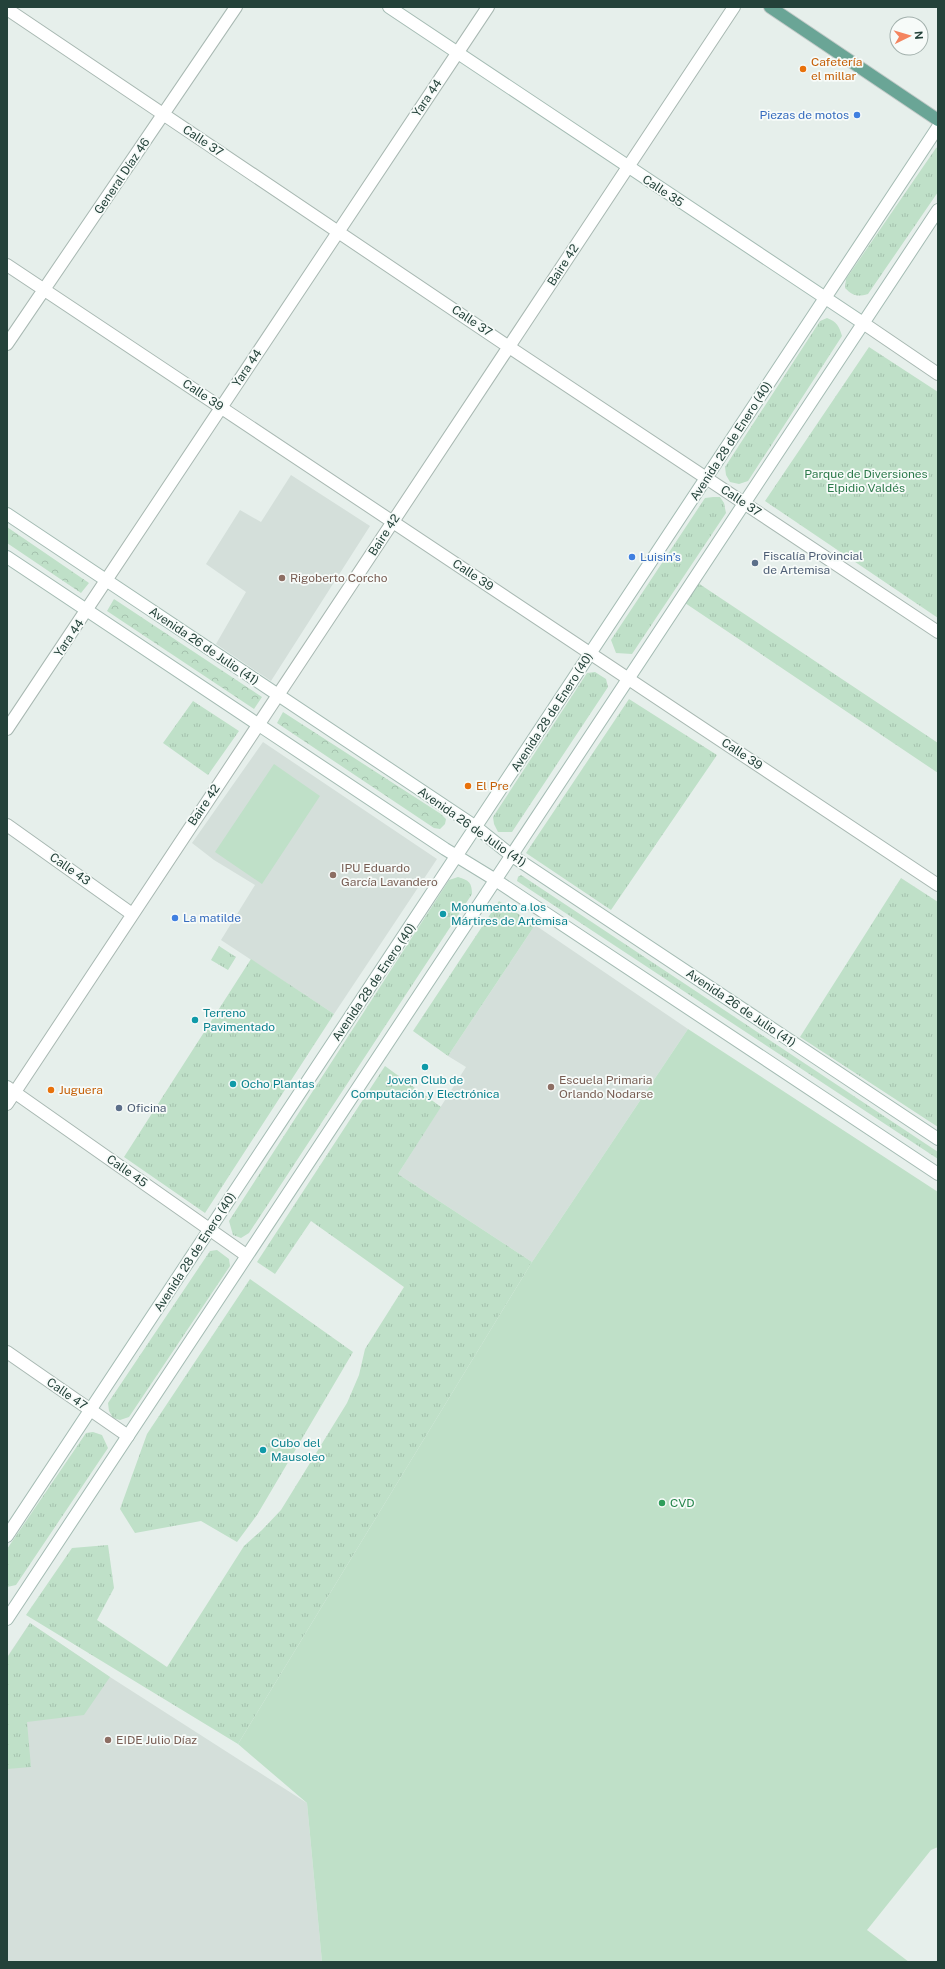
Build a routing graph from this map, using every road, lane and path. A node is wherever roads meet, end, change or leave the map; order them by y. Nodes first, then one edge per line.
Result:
1 (236, 7) edge
2 (389, 7) edge
3 (488, 7) edge
4 (734, 7) edge
5 (770, 7) edge
6 (7, 9) edge
7 (457, 53) junction
8 (164, 114) junction
9 (938, 120) edge
10 (938, 127) edge
11 (628, 167) junction
12 (938, 210) edge
13 (338, 231) junction
14 (7, 264) edge
15 (44, 289) junction
16 (824, 299) junction
17 (863, 323) junction
18 (7, 344) edge
19 (509, 347) junction
20 (938, 374) edge
21 (221, 407) junction
22 (706, 478) junction
23 (744, 503) junction
24 (7, 514) edge
25 (393, 521) junction
26 (7, 558) edge
27 (107, 581) junction
28 (87, 611) junction
29 (938, 632) edge
30 (591, 653) junction
31 (628, 678) junction
32 (278, 695) junction
33 (258, 725) junction
34 (7, 729) edge
35 (7, 826) edge
36 (476, 827) junction
37 (510, 855) junction
38 (457, 857) junction
39 (494, 879) junction
40 (938, 885) edge
41 (132, 914) junction
42 (11, 1090) edge
43 (7, 1104) edge
44 (938, 1139) edge
45 (938, 1174) edge
46 (210, 1230) junction
47 (246, 1255) junction
48 (7, 1352) edge
49 (91, 1410) junction
50 (128, 1436) junction
51 (7, 1536) edge
52 (11, 1606) edge
53 (7, 1619) edge

1 - 8 main road, General Díaz 46
2 - 7 main road, Calle 35
3 - 7 main road, Yara 44
4 - 11 main road, Baire 42
5 - 9 main road
6 - 8 main road, Calle 37
7 - 11 main road, Calle 35
7 - 13 main road, Yara 44
8 - 13 main road, Calle 37
8 - 15 main road, General Díaz 46
10 - 16 main road, Avenida 28 de Enero (40)
11 - 16 main road, Calle 35
11 - 19 main road, Baire 42
12 - 17 main road
13 - 19 main road, Calle 37
13 - 21 main road, Yara 44
14 - 15 main road, Calle 39
15 - 18 main road, General Díaz 46
15 - 21 main road, Calle 39
16 - 17 main road, Calle 35
16 - 22 main road, Avenida 28 de Enero (40)
17 - 20 main road, Calle 35
17 - 23 main road
19 - 22 main road, Calle 37
19 - 25 main road, Baire 42
21 - 25 main road, Calle 39
21 - 27 main road, Yara 44
22 - 23 main road, Calle 37
22 - 30 main road, Avenida 28 de Enero (40)
23 - 29 main road, Calle 37
23 - 31 main road
24 - 27 main road, Avenida 26 de Julio (41)
25 - 30 main road, Calle 39
25 - 32 main road, Baire 42
26 - 28 main road
27 - 28 main road, Yara 44
27 - 32 main road, Avenida 26 de Julio (41)
28 - 33 main road
28 - 34 main road, Yara 44
30 - 31 main road, Calle 39
30 - 36 main road, Avenida 28 de Enero (40)
31 - 37 main road
31 - 40 main road, Calle 39
32 - 33 main road, Baire 42
32 - 36 main road, Avenida 26 de Julio (41)
33 - 38 main road
33 - 41 main road, Baire 42
35 - 41 main road, Calle 43
36 - 37 main road, Avenida 26 de Julio (41)
36 - 38 main road, Avenida 28 de Enero (40)
37 - 39 main road
37 - 44 main road, Avenida 26 de Julio (41)
38 - 39 main road
38 - 46 main road, Avenida 28 de Enero (40)
39 - 45 main road
39 - 47 main road
41 - 42 main road, Baire 42
42 - 43 main road, Baire 42
42 - 46 main road, Calle 45
46 - 47 main road, Calle 45
46 - 49 main road, Avenida 28 de Enero (40)
47 - 50 main road
48 - 49 main road, Calle 47
49 - 50 main road, Calle 47
49 - 51 main road, Avenida 28 de Enero (40)
50 - 52 main road
52 - 53 main road

